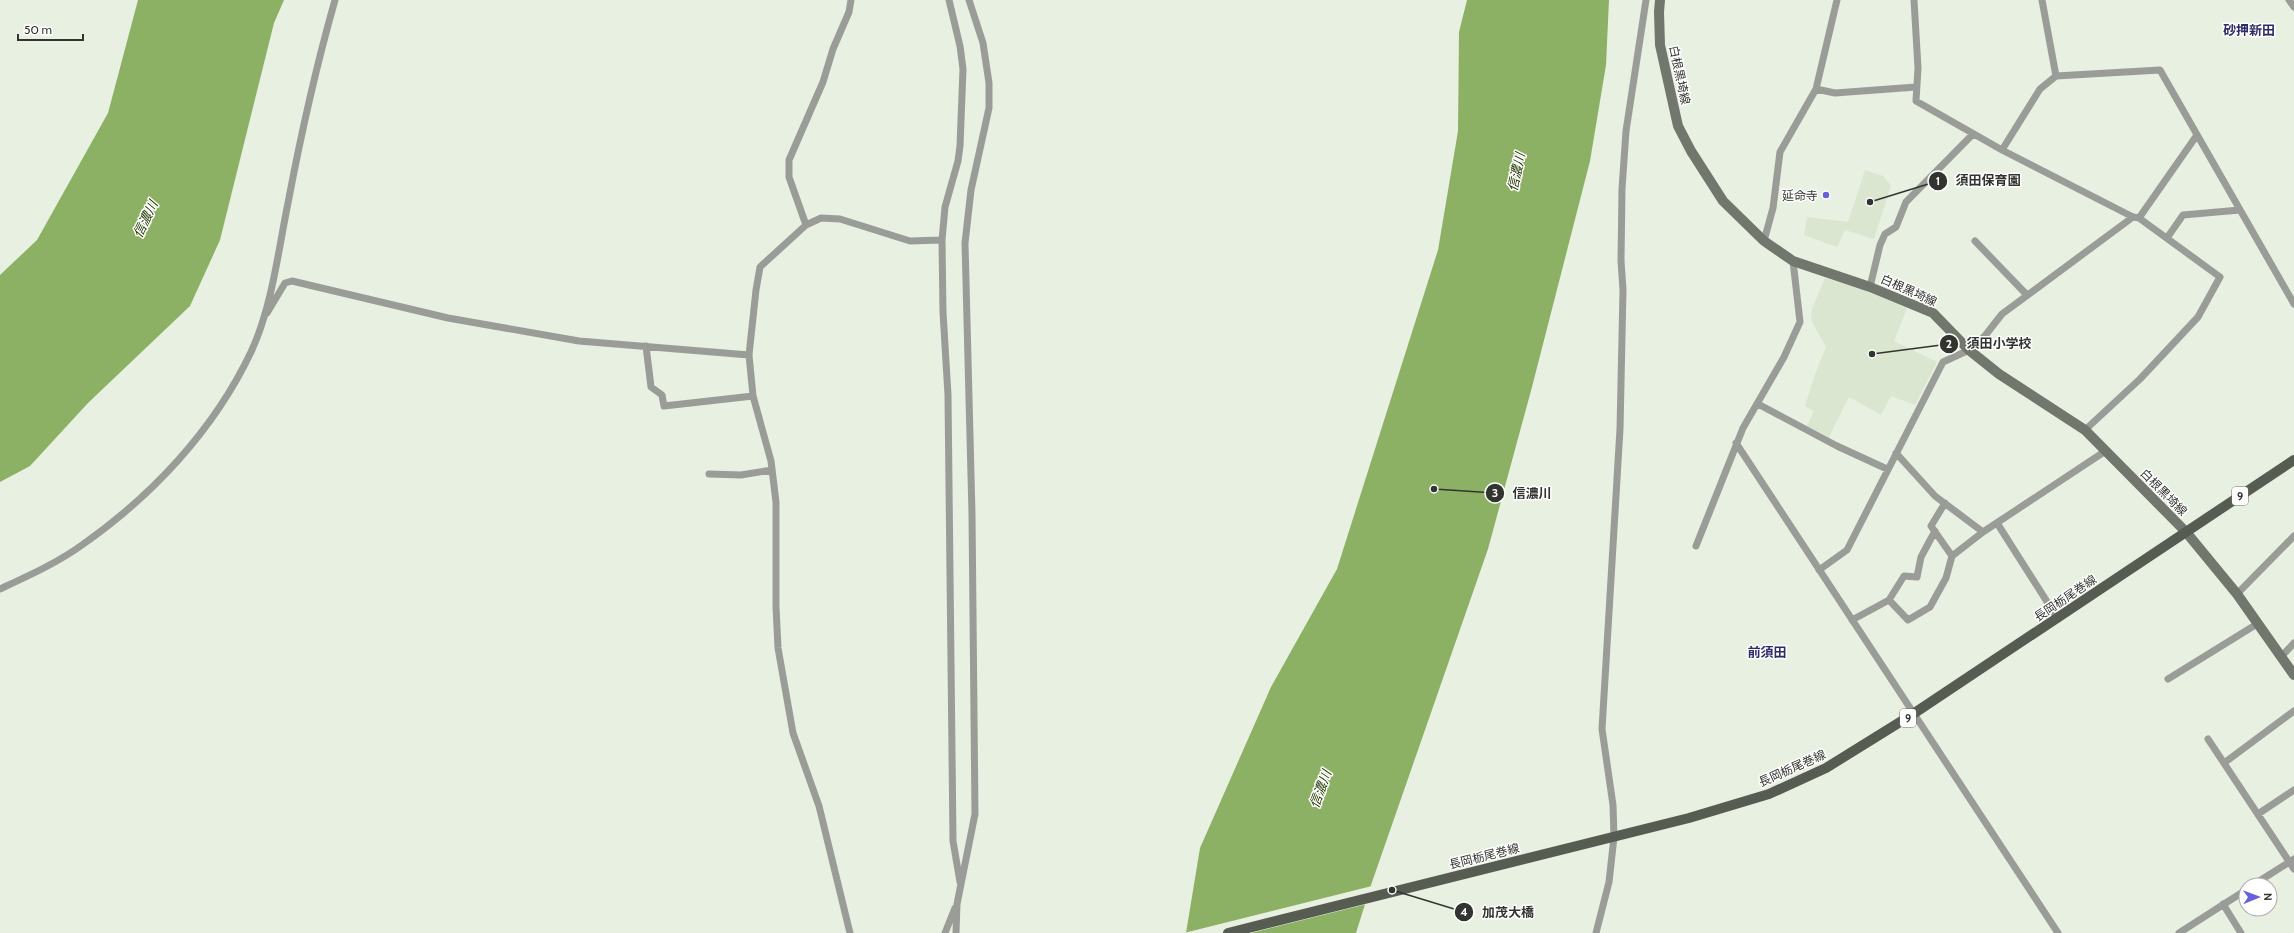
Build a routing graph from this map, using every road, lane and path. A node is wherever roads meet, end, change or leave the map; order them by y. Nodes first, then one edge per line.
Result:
1 (335, 0) edge
2 (851, 0) edge
3 (949, 0) edge
4 (969, 0) edge
5 (1646, 0) edge
6 (1660, 0) edge
7 (1836, 0) edge
8 (1914, 0) edge
9 (2042, 0) edge
10 (2289, 0) edge
11 (2294, 7) edge
12 (2056, 76) junction
13 (1916, 87) junction
14 (1816, 90) junction
15 (1973, 134) junction
16 (2197, 135) junction
17 (2002, 150) junction
18 (2240, 210) junction
19 (2136, 217) junction
20 (806, 225) junction
21 (2166, 238) junction
22 (942, 240) junction
23 (1764, 241) junction
24 (1976, 241) dead end
25 (1793, 261) junction
26 (1870, 286) junction
27 (2027, 295) junction
28 (2294, 304) edge
29 (262, 320) junction
30 (646, 346) junction
31 (1970, 350) junction
32 (749, 355) junction
33 (753, 396) junction
34 (1758, 404) junction
35 (2085, 430) junction
36 (1736, 443) junction
37 (1896, 452) junction
38 (2104, 452) junction
39 (2294, 460) edge
40 (1887, 469) junction
41 (772, 470) junction
42 (709, 474) dead end
43 (1945, 504) junction
44 (1997, 523) junction
45 (1935, 531) junction
46 (1983, 532) junction
47 (2186, 532) junction
48 (2294, 536) edge
49 (1696, 546) dead end
50 (1952, 556) junction
51 (1819, 570) junction
52 (0, 589) edge
53 (2237, 594) junction
54 (1889, 600) junction
55 (2058, 619) junction
56 (1852, 620) junction
57 (2257, 624) junction
58 (2294, 643) edge
59 (2281, 657) junction
60 (2294, 674) edge
61 (2168, 679) dead end
62 (2294, 711) edge
63 (1913, 714) junction
64 (2208, 739) dead end
65 (2224, 763) junction
66 (2294, 790) edge
67 (2258, 814) junction
68 (1614, 837) junction
69 (2292, 861) edge
70 (2294, 869) edge
71 (2266, 877) edge
72 (961, 886) junction
73 (2238, 895) edge
74 (957, 904) junction
75 (2223, 904) junction
76 (850, 933) edge
77 (945, 933) edge
78 (956, 933) edge
79 (1228, 933) edge
80 (1596, 933) edge
81 (2058, 933) edge
82 (2179, 933) edge
83 (2241, 933) edge

1 - 29 street
2 - 20 street
3 - 22 street
4 - 72 street
5 - 68 street
6 - 23 main road, 白根黒埼線
7 - 14 street
8 - 13 street
9 - 12 street
10 - 11 street
12 - 16 street
12 - 17 street
13 - 14 street
13 - 15 street
14 - 23 street
15 - 17 street
15 - 26 street
16 - 18 street
16 - 19 street
17 - 19 street
18 - 21 street
18 - 28 street
19 - 21 street
19 - 27 street
20 - 22 street
20 - 32 street
21 - 35 street
22 - 72 street
23 - 25 main road, 白根黒埼線
24 - 27 street
25 - 26 main road, 白根黒埼線
25 - 34 street
26 - 31 main road, 白根黒埼線
27 - 31 street
29 - 30 street
29 - 52 street
30 - 32 street
30 - 33 street
31 - 35 main road, 白根黒埼線
31 - 37 street
32 - 33 street
33 - 41 street
34 - 36 street
34 - 40 street
35 - 38 main road, 白根黒埼線
36 - 49 street
36 - 51 street
37 - 40 street
37 - 43 street
38 - 44 street
38 - 47 main road, 白根黒埼線
39 - 47 main road, 長岡栃尾巻線 / 9
40 - 51 street
41 - 42 street
41 - 76 street
43 - 45 street
43 - 46 street
44 - 46 street
44 - 55 street
45 - 50 street
45 - 54 street
46 - 50 street
47 - 53 main road, 白根黒埼線
47 - 55 main road, 長岡栃尾巻線 / 9
48 - 53 street
50 - 54 street
51 - 56 street
53 - 57 main road, 白根黒埼線
54 - 56 street
55 - 63 main road, 長岡栃尾巻線 / 9
56 - 63 street
57 - 59 main road, 白根黒埼線
57 - 61 street
58 - 59 street
59 - 60 main road, 白根黒埼線
62 - 65 street
63 - 68 main road, 長岡栃尾巻線 / 9
63 - 81 street
64 - 65 street
65 - 67 street
66 - 67 street
67 - 69 street
68 - 79 main road, 長岡栃尾巻線 / 9
68 - 80 street
69 - 70 street
69 - 71 street
72 - 74 street
73 - 75 street
74 - 77 street
74 - 78 street
75 - 82 street
75 - 83 street

